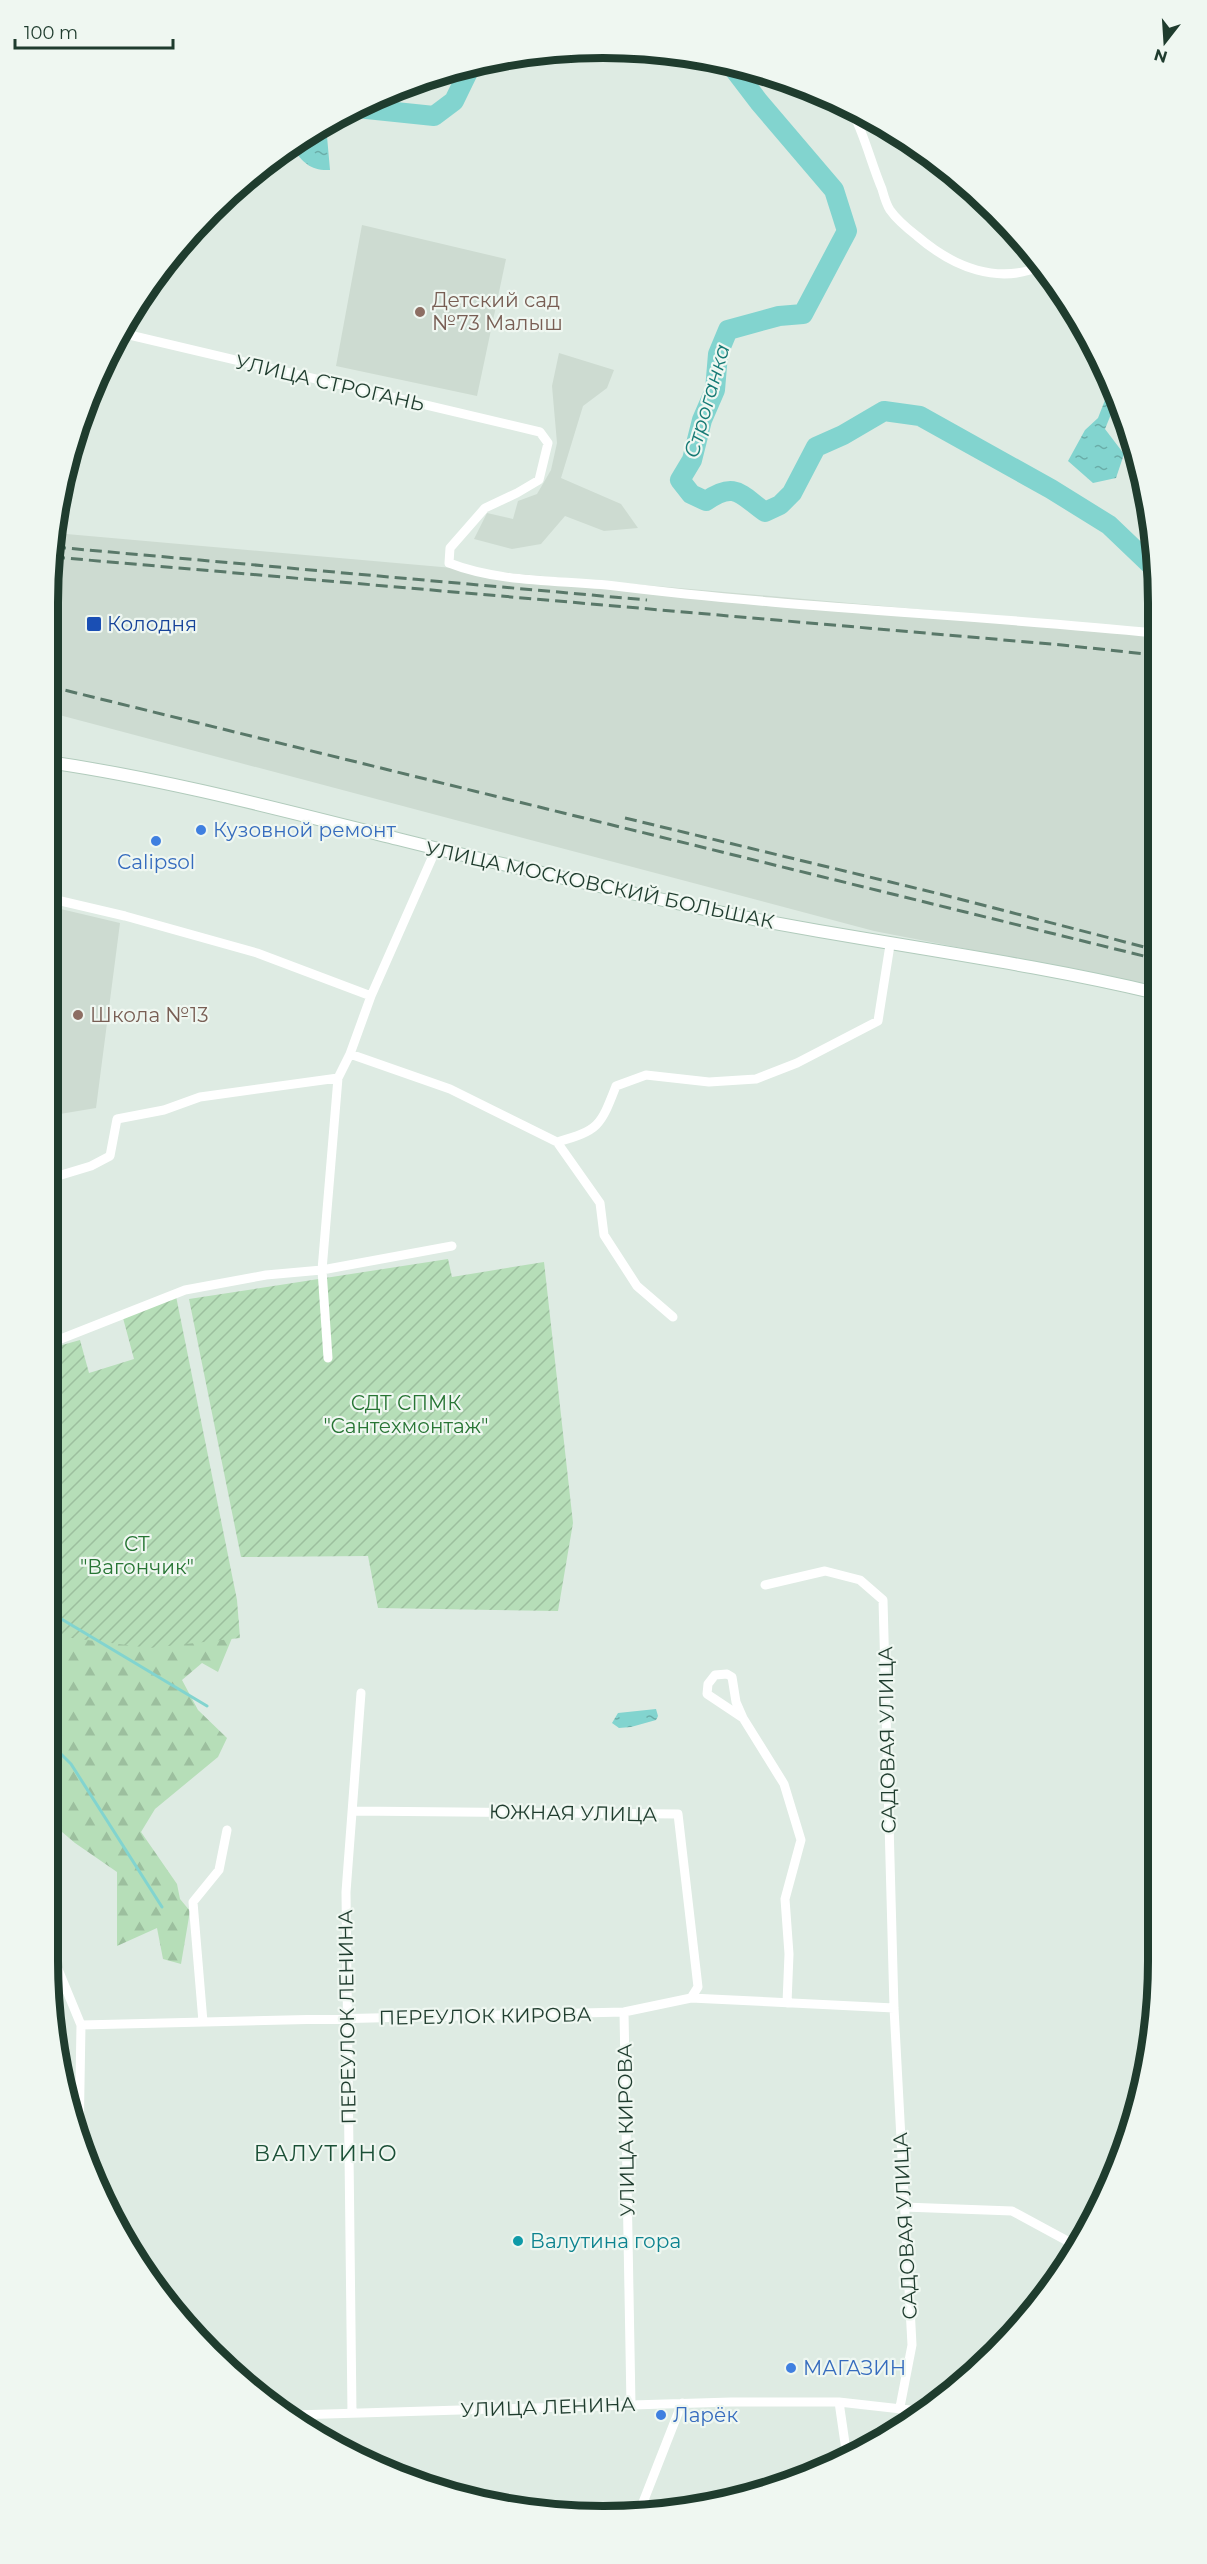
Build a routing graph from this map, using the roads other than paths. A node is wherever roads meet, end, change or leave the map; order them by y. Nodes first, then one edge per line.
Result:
1 (858, 122) edge
2 (1034, 269) edge
3 (130, 335) edge
4 (1148, 632) edge
5 (58, 764) edge
6 (436, 849) junction
7 (58, 900) edge
8 (890, 945) junction
9 (1148, 991) edge
10 (371, 996) junction
11 (350, 1053) junction
12 (338, 1078) junction
13 (557, 1142) junction
14 (58, 1176) edge
15 (452, 1246) dead end
16 (322, 1270) junction
17 (673, 1317) dead end
18 (58, 1340) edge
19 (328, 1358) dead end
20 (765, 1585) dead end
21 (361, 1693) dead end
22 (743, 1718) junction
23 (353, 1811) junction
24 (227, 1830) dead end
25 (59, 1971) edge
26 (698, 1987) junction
27 (691, 1998) junction
28 (707, 1999) junction
29 (788, 2003) junction
30 (894, 2008) junction
31 (624, 2012) junction
32 (346, 2019) junction
33 (203, 2022) junction
34 (81, 2025) junction
35 (80, 2111) edge
36 (904, 2207) junction
37 (1069, 2243) edge
38 (838, 2402) junction
39 (682, 2403) junction
40 (631, 2405) junction
41 (900, 2407) junction
42 (912, 2410) edge
43 (352, 2413) junction
44 (302, 2415) edge
45 (846, 2449) edge
46 (642, 2504) edge

1 - 2 street
3 - 4 street, УЛИЦА СТРОГАНЬ
5 - 6 street, УЛИЦА МОСКОВСКИЙ БОЛЬШАК
6 - 8 street, УЛИЦА МОСКОВСКИЙ БОЛЬШАК
6 - 10 street
7 - 10 street
8 - 9 street, УЛИЦА МОСКОВСКИЙ БОЛЬШАК
8 - 13 street
10 - 11 street
11 - 12 street
11 - 13 street
12 - 14 street
12 - 16 street
13 - 17 street
15 - 16 street
16 - 18 street
16 - 19 street
20 - 30 street, САДОВАЯ УЛИЦА
21 - 23 street, ПЕРЕУЛОК ЛЕНИНА
22 - 22 street
22 - 29 street
23 - 26 street, ЮЖНАЯ УЛИЦА
23 - 32 street, ПЕРЕУЛОК ЛЕНИНА
24 - 33 street
25 - 34 street
26 - 27 street
26 - 28 street
27 - 28 street
27 - 31 street
28 - 29 street
29 - 30 street
30 - 36 street, САДОВАЯ УЛИЦА
31 - 32 street, ПЕРЕУЛОК КИРОВА
31 - 40 street, УЛИЦА КИРОВА
32 - 33 street, ПЕРЕУЛОК КИРОВА
32 - 43 street, ПЕРЕУЛОК ЛЕНИНА
33 - 34 street, ПЕРЕУЛОК КИРОВА
34 - 35 street
36 - 37 street
36 - 41 street, САДОВАЯ УЛИЦА
38 - 39 street, УЛИЦА ЛЕНИНА
38 - 41 street, УЛИЦА ЛЕНИНА
38 - 45 street
39 - 40 street, УЛИЦА ЛЕНИНА
39 - 46 street
40 - 43 street, УЛИЦА ЛЕНИНА
41 - 42 street, УЛИЦА ЛЕНИНА
43 - 44 street, УЛИЦА ЛЕНИНА

